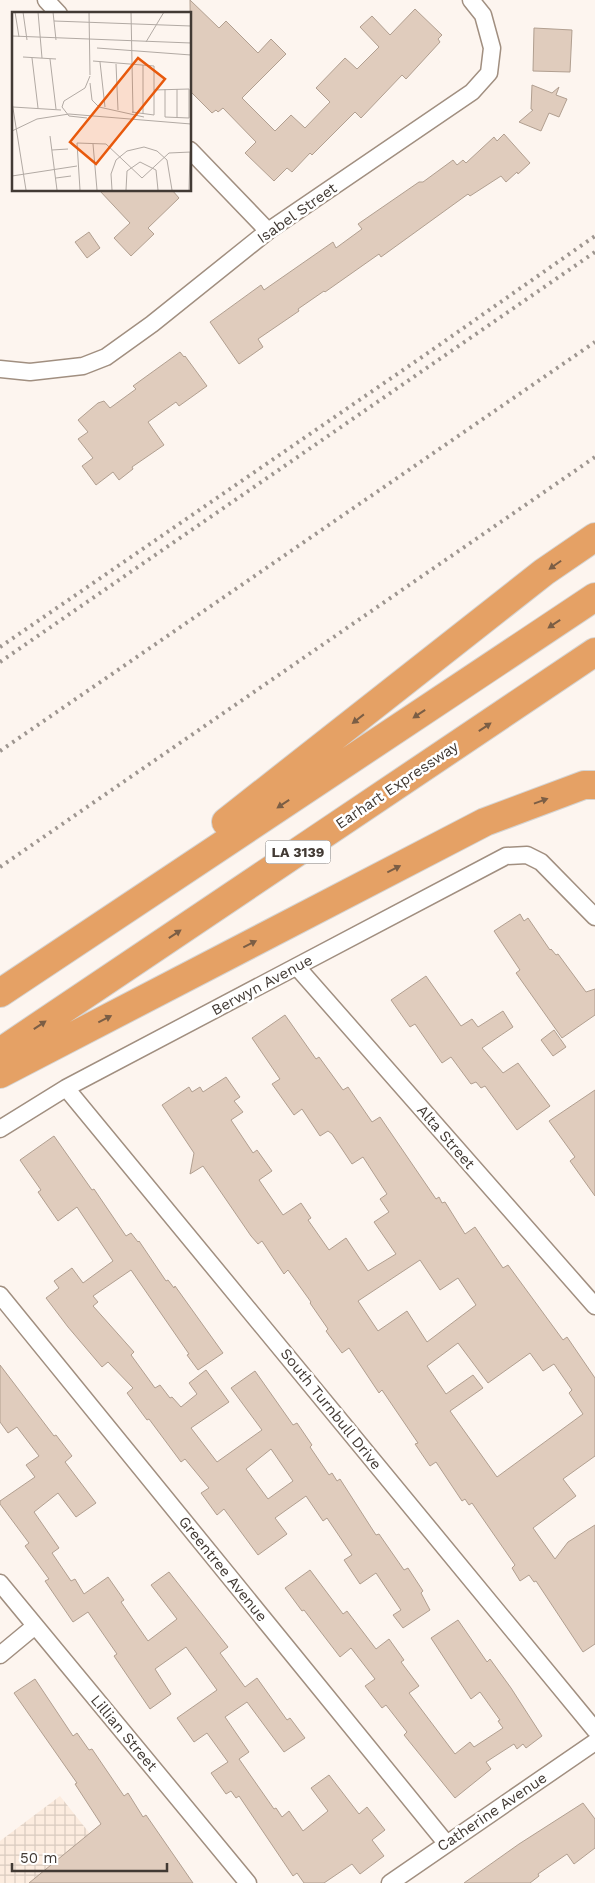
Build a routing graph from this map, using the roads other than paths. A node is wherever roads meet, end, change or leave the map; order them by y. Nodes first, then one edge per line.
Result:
1 (46, 0) edge
2 (471, 0) edge
3 (57, 12) edge
4 (191, 151) edge
5 (268, 232) junction
6 (0, 369) edge
7 (595, 537) edge
8 (595, 597) edge
9 (595, 652) edge
10 (595, 785) edge
11 (595, 918) edge
12 (67, 947) junction
13 (297, 967) junction
14 (0, 993) edge
15 (0, 1052) edge
16 (0, 1074) edge
17 (66, 1088) junction
18 (0, 1129) edge
19 (0, 1295) edge
20 (595, 1306) edge
21 (0, 1583) edge
22 (35, 1626) junction
23 (0, 1655) edge
24 (595, 1730) edge
25 (595, 1742) edge
26 (446, 1843) junction
27 (248, 1883) edge
28 (390, 1883) edge

1 - 3 street
2 - 5 street, Isabel Street
4 - 5 street
5 - 6 street, Isabel Street
7 -> 12 highway
8 -> 12 highway, LA 3139
15 -> 9 highway, Earhart Expressway / LA 3139
16 -> 10 highway
11 - 13 street, Berwyn Avenue
12 - 14 highway, LA 3139
13 - 17 street, Berwyn Avenue
13 - 20 street, Alta Street
17 - 18 street, Berwyn Avenue
17 - 24 street, South Turnbull Drive
19 - 26 street, Greentree Avenue
21 - 22 street, Lillian Street
22 - 23 street
22 - 27 street, Lillian Street
25 - 26 street, Catherine Avenue
26 - 28 street, Catherine Avenue

